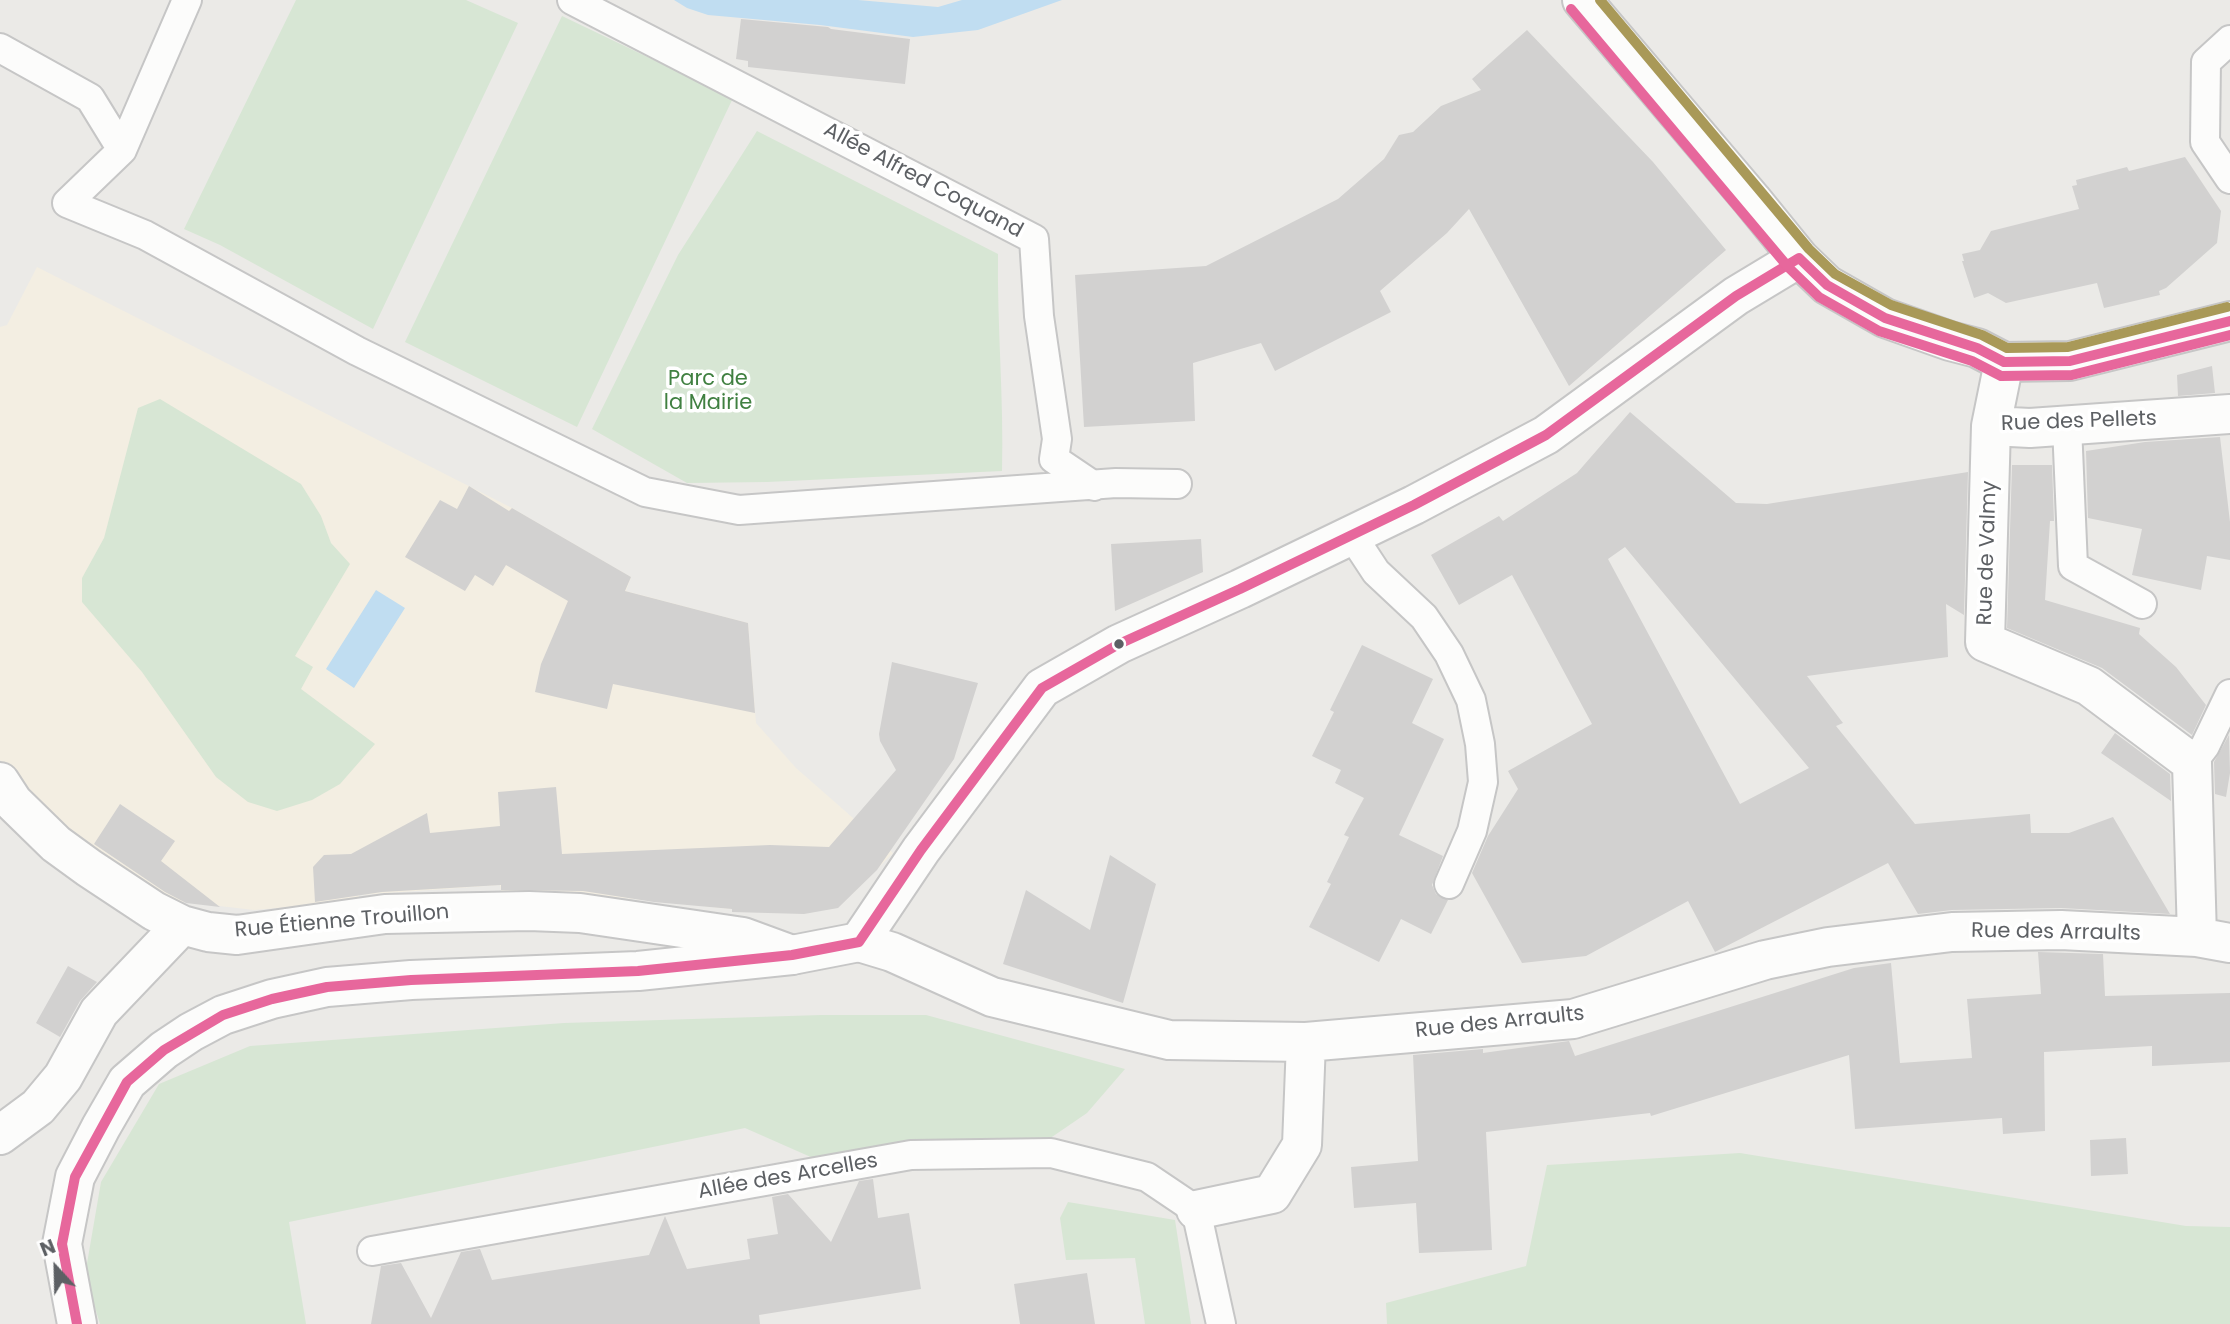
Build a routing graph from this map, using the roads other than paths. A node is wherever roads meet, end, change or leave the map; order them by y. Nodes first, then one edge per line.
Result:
1 (187, 0) edge
2 (572, 0) edge
3 (1582, 0) edge
4 (2230, 40) edge
5 (0, 48) edge
6 (122, 150) junction
7 (2230, 179) edge
8 (1798, 258) junction
9 (2230, 321) edge
10 (2004, 362) junction
11 (2230, 414) edge
12 (1991, 426) junction
13 (2067, 426) junction
14 (1177, 484) dead end
15 (1094, 486) junction
16 (1351, 534) junction
17 (2142, 604) dead end
18 (2230, 694) edge
19 (2192, 763) junction
20 (0, 782) edge
21 (1449, 884) dead end
22 (182, 925) junction
23 (2214, 940) edge
24 (859, 942) junction
25 (792, 956) junction
26 (1306, 1042) junction
27 (0, 1135) edge
28 (1196, 1210) junction
29 (372, 1251) dead end
30 (77, 1324) edge
31 (1221, 1324) edge

1 - 6 lane
2 - 15 lane, Allée Alfred Coquand
3 - 8 street
4 - 7 lane
5 - 6 lane
6 - 15 lane
8 - 10 street
8 - 16 street
9 - 10 street
10 - 12 street, Rue des Pellets
11 - 13 street, Rue des Pellets
12 - 13 street, Rue des Pellets
12 - 19 street, Rue de Valmy
13 - 17 lane
14 - 15 lane
16 - 21 lane
16 - 24 street
18 - 19 lane
19 - 23 street
20 - 22 street, Rue Étienne Trouillon
22 - 25 street, Rue Étienne Trouillon
22 - 27 street
23 - 26 street, Rue des Arraults
24 - 25 street
24 - 26 street, Rue des Arraults
25 - 30 street
26 - 28 street
28 - 29 lane, Allée des Arcelles
28 - 31 lane

